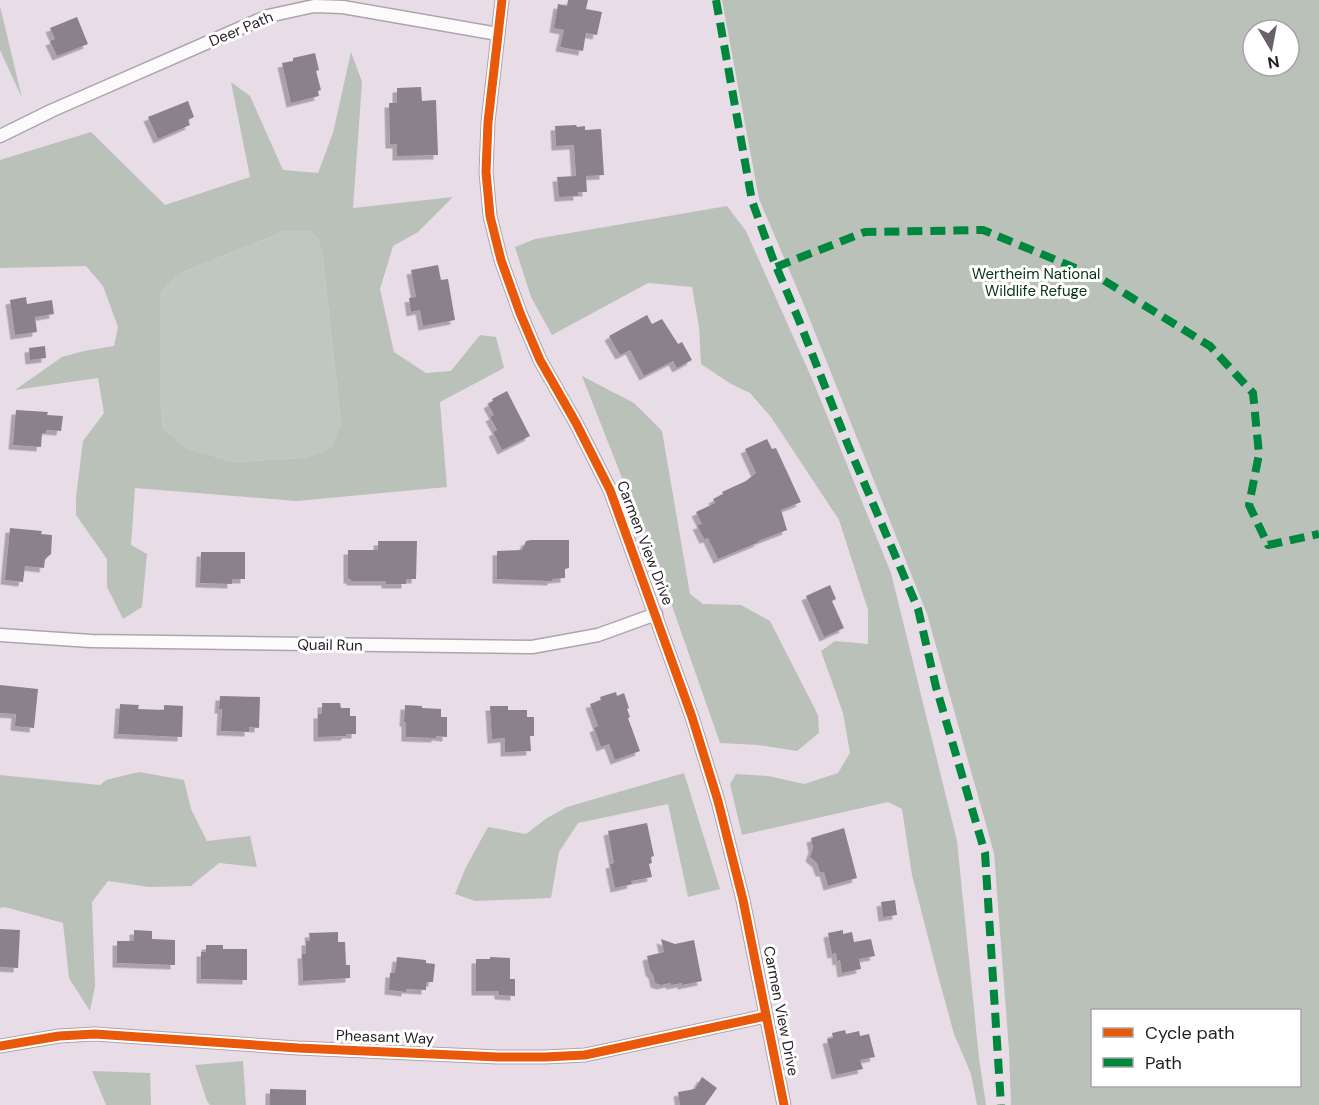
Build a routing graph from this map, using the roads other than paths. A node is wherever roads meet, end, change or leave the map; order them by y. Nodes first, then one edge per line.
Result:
1 (502, 0) edge
2 (498, 33) junction
3 (0, 136) edge
4 (656, 614) junction
5 (0, 635) edge
6 (766, 1016) junction
7 (0, 1046) edge
8 (784, 1105) edge

1 - 2 street, Carmen View Drive
2 - 3 street, Deer Path
2 - 4 street, Carmen View Drive
4 - 5 street, Quail Run
4 - 6 street, Carmen View Drive
6 - 7 street, Pheasant Way
6 - 8 street, Carmen View Drive

